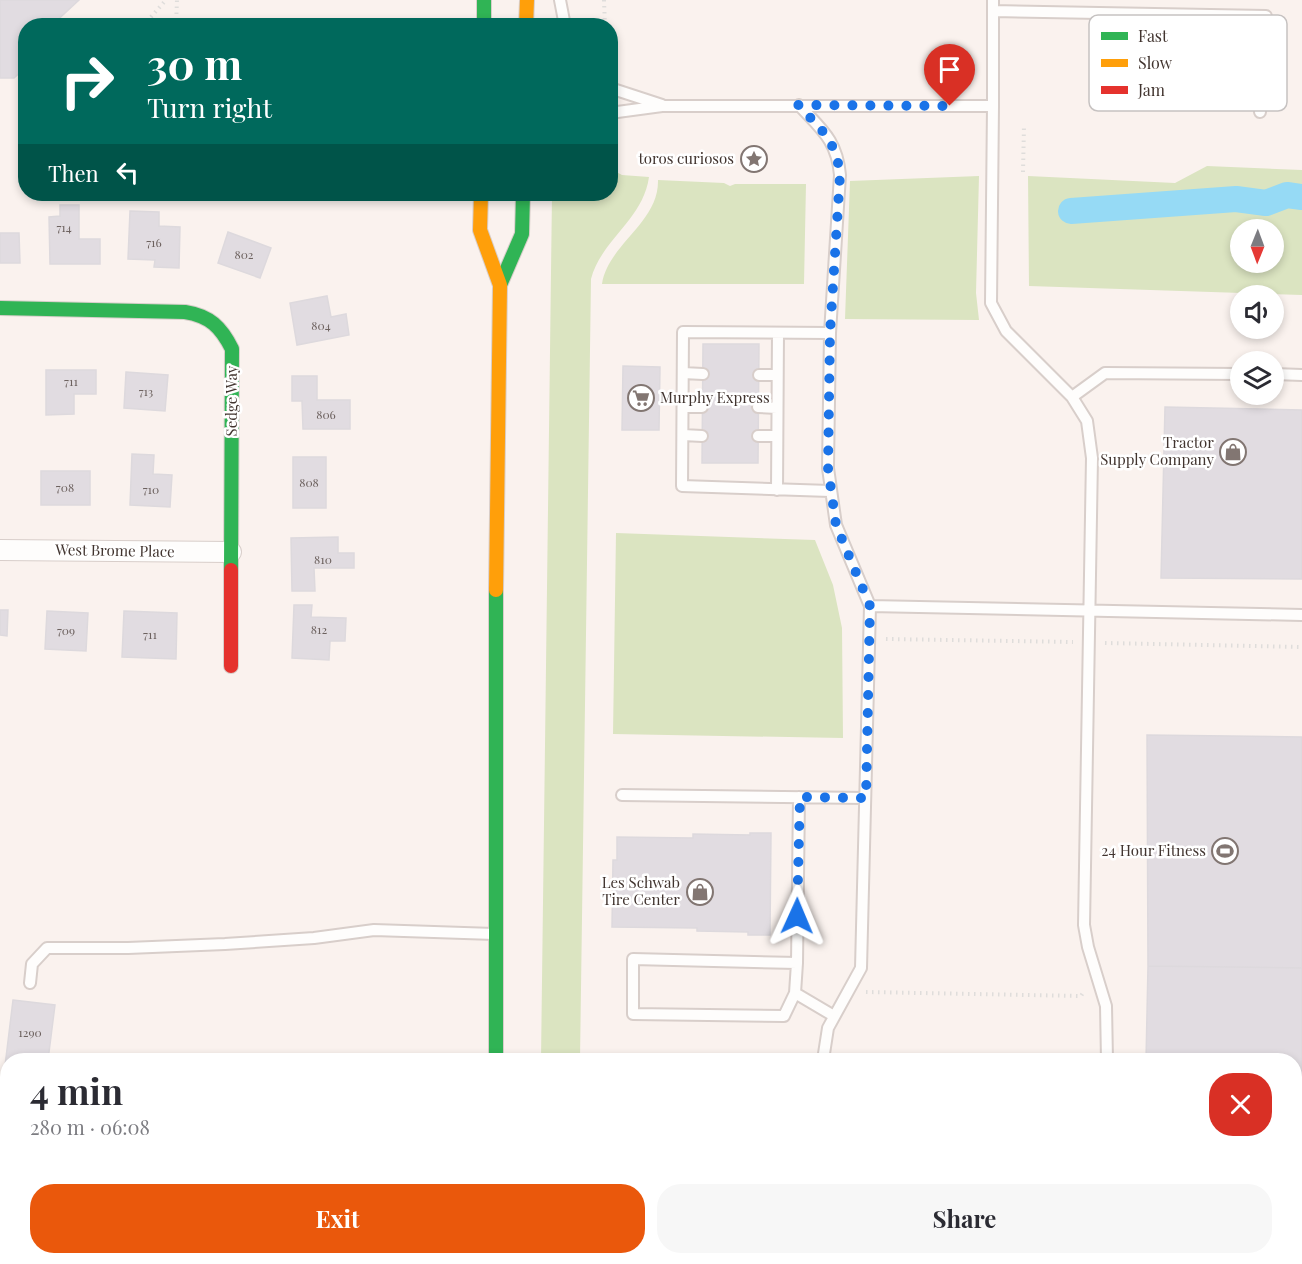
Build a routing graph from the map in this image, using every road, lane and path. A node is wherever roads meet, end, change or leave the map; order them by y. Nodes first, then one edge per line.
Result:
1 (166, 0) edge
2 (177, 0) edge
3 (484, 0) edge
4 (527, 0) edge
5 (561, 0) edge
6 (604, 0) edge
7 (993, 6) edge
8 (1239, 15) edge
9 (149, 18) edge
10 (176, 18) edge
11 (484, 18) edge
12 (526, 18) edge
13 (564, 18) edge
14 (605, 18) edge
15 (618, 91) edge
16 (662, 105) junction
17 (798, 105) junction
18 (993, 106) junction
19 (618, 112) edge
20 (1024, 125) dead end
21 (1023, 172) dead end
22 (481, 201) edge
23 (523, 201) edge
24 (535, 206) dead end
25 (522, 234) junction
26 (500, 285) junction
27 (0, 308) edge
28 (778, 333) junction
29 (830, 333) junction
30 (683, 373) junction
31 (703, 374) dead end
32 (1230, 374) edge
33 (759, 375) dead end
34 (777, 375) junction
35 (1284, 375) edge
36 (1302, 375) edge
37 (1072, 397) junction
38 (683, 407) junction
39 (702, 407) dead end
40 (758, 407) dead end
41 (777, 408) junction
42 (683, 435) junction
43 (702, 436) dead end
44 (758, 436) dead end
45 (777, 436) junction
46 (777, 490) junction
47 (830, 491) junction
48 (0, 550) edge
49 (231, 552) junction
50 (870, 606) junction
51 (1088, 611) junction
52 (1302, 615) edge
53 (231, 666) dead end
54 (622, 795) dead end
55 (800, 797) junction
56 (866, 798) junction
57 (498, 934) junction
58 (796, 963) junction
59 (1097, 973) junction
60 (30, 983) dead end
61 (849, 990) junction
62 (795, 993) junction
63 (834, 1016) junction
64 (496, 1053) edge
65 (824, 1053) edge
66 (1107, 1053) edge

1 - 9 path
2 - 10 path
3 - 11 main road
4 - 12 main road
5 - 13 lane
6 - 14 path
7 - 8 lane
7 - 18 lane
15 - 16 lane
16 - 17 lane
16 - 19 lane
17 - 18 lane
17 - 29 lane
18 - 37 lane
20 - 21 path
22 - 26 main road
23 - 25 main road
24 - 25 lane
25 - 26 main road
26 - 57 main road
27 - 49 main road, Sedge Way
28 - 29 lane
28 - 30 lane
28 - 34 lane
29 - 47 lane
30 - 31 lane
30 - 38 lane
32 - 37 lane
33 - 34 lane
34 - 41 lane
35 - 36 lane
37 - 51 lane
38 - 39 lane
38 - 42 lane
40 - 41 lane
41 - 45 lane
42 - 43 lane
42 - 46 lane
44 - 45 lane
45 - 46 lane
46 - 47 lane
47 - 50 lane
48 - 49 street, West Brome Place
49 - 53 main road, Sedge Way
50 - 51 lane
50 - 56 lane
51 - 52 lane
51 - 59 lane
54 - 55 lane
55 - 56 lane
55 - 58 lane
56 - 61 lane
57 - 60 lane
57 - 64 main road
58 - 62 lane
58 - 62 lane
59 - 61 path
59 - 66 lane
61 - 63 lane
62 - 63 lane
63 - 65 lane

